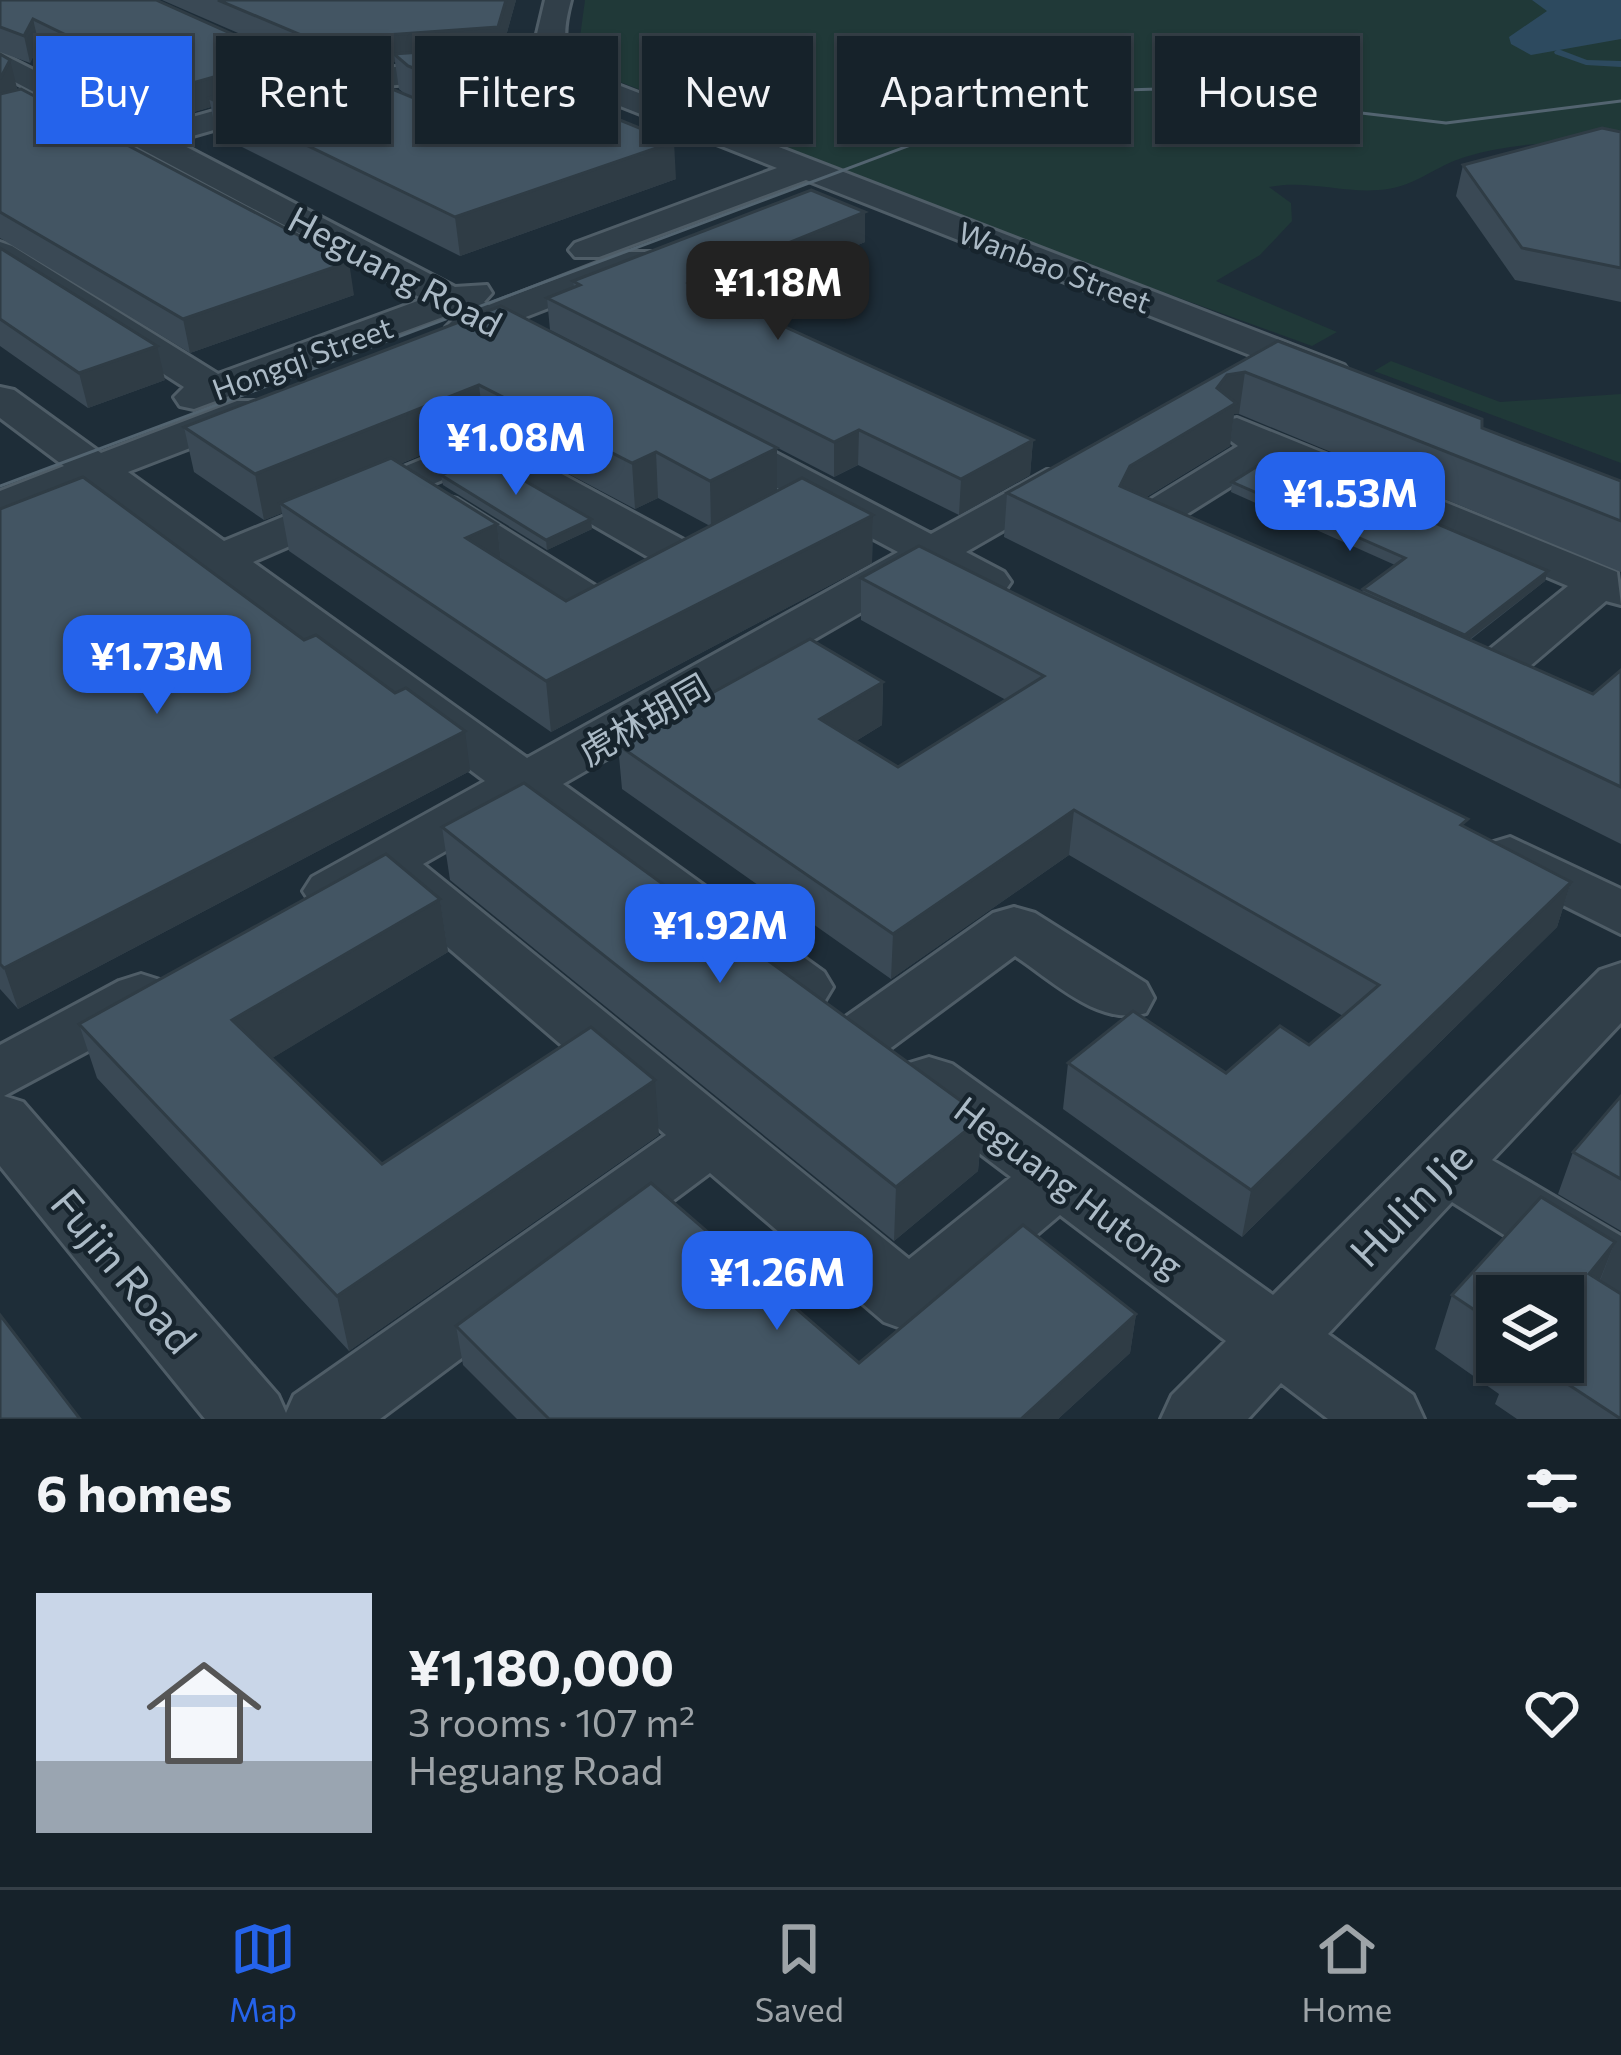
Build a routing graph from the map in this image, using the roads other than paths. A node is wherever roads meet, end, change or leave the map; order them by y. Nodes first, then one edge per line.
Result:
1 (558, 0) edge
2 (551, 36) edge
3 (0, 62) edge
4 (36, 81) edge
5 (618, 95) edge
6 (391, 106) edge
7 (399, 111) edge
8 (157, 144) edge
9 (823, 175) junction
10 (0, 254) edge
11 (470, 309) junction
12 (1281, 355) junction
13 (571, 362) edge
14 (1365, 387) edge
15 (214, 389) junction
16 (0, 399) edge
17 (675, 417) edge
18 (1270, 443) junction
19 (1108, 453) edge
20 (81, 457) junction
21 (0, 469) edge
22 (400, 482) junction
23 (822, 494) junction
24 (0, 506) edge
25 (728, 542) junction
26 (933, 553) junction
27 (221, 559) junction
28 (1228, 562) edge
29 (1611, 586) edge
30 (1016, 597) edge
31 (1420, 650) edge
32 (530, 782) junction
33 (1475, 838) edge
34 (385, 862) junction
35 (1621, 914) edge
36 (284, 918) edge
37 (182, 974) edge
38 (1621, 985) edge
39 (1124, 998) dead end
40 (866, 1034) junction
41 (0, 1074) edge
42 (0, 1120) edge
43 (713, 1136) junction
44 (1447, 1165) junction
45 (1058, 1177) junction
46 (1621, 1272) edge
47 (1277, 1340) junction
48 (251, 1419) edge
49 (321, 1419) edge
50 (1198, 1419) edge
51 (1386, 1419) edge

1 - 2 street
3 - 4 street, Heguang Road
5 - 9 street, Wanbao Street
6 - 7 street
8 - 11 street, Heguang Road
9 - 11 street, Hongqi Street
9 - 12 street, Wanbao Street
10 - 15 street
11 - 13 street, Heguang Road
11 - 15 street, Hongqi Street
11 - 20 street, Hongqi Street
12 - 14 street, Wanbao Street
12 - 18 street
15 - 20 street, Hongqi Street
16 - 20 street, Heguang Hutong
17 - 23 street
18 - 28 street
18 - 29 street
19 - 26 street, 虎林胡同
20 - 21 street, Hongqi Street
20 - 24 street, Hongqi Street
20 - 27 street, Heguang Hutong
22 - 25 street
22 - 25 street
22 - 27 street
23 - 25 street
23 - 26 street
26 - 30 street
26 - 32 street, 虎林胡同
27 - 32 street, Heguang Hutong
29 - 31 street
32 - 34 street, 虎林胡同
32 - 40 street, Heguang Hutong
33 - 35 street
34 - 36 street, 虎林胡同
34 - 43 street
37 - 41 street
38 - 44 street, Hulin Jie
39 - 40 street
40 - 45 street, Heguang Hutong
42 - 48 street, Fujin Road
43 - 45 street
43 - 49 street
44 - 46 street
44 - 47 street, Hulin Jie
45 - 47 street, Heguang Hutong
47 - 50 street, Hulin Jie
47 - 51 street, Heguang Hutong

